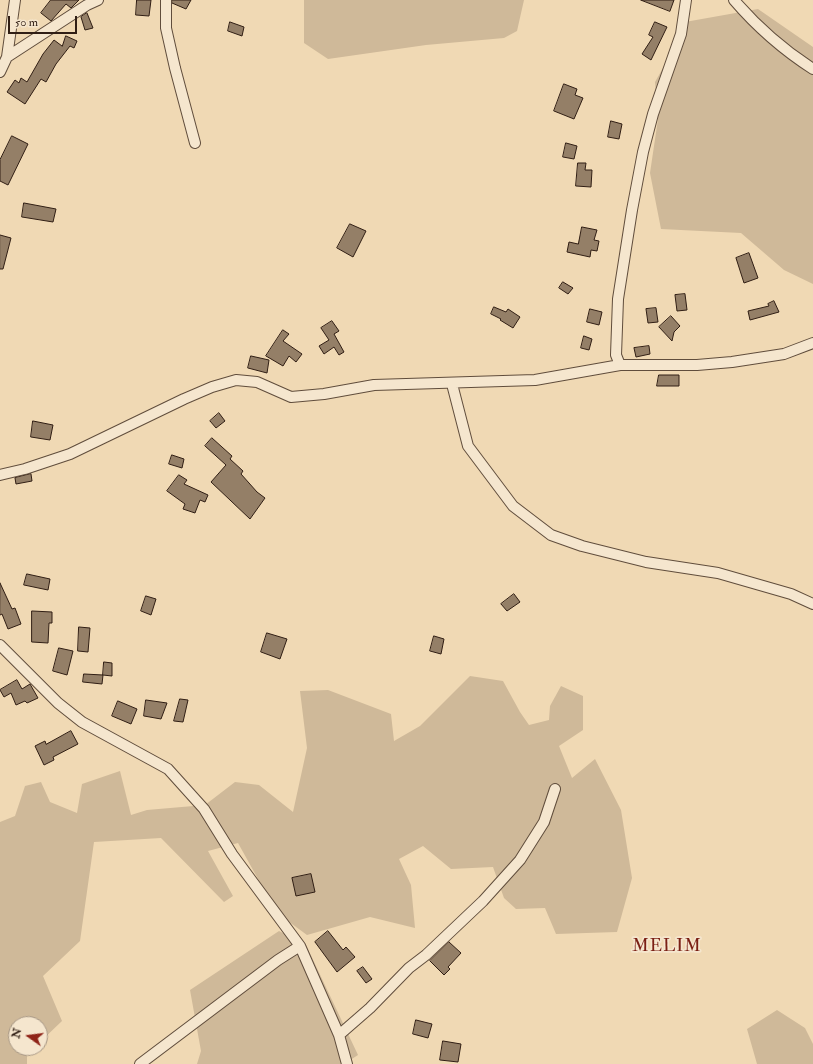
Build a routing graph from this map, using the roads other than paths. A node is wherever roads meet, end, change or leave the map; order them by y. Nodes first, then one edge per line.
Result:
1 (15, 0) edge
2 (98, 0) edge
3 (166, 0) edge
4 (686, 0) edge
5 (734, 0) edge
6 (7, 57) junction
7 (813, 69) edge
8 (0, 72) edge
9 (195, 143) dead end
10 (813, 343) edge
11 (620, 365) junction
12 (452, 384) junction
13 (0, 475) edge
14 (813, 604) edge
15 (0, 645) edge
16 (555, 789) dead end
17 (300, 946) junction
18 (339, 1035) junction
19 (140, 1064) edge
20 (347, 1064) edge

1 - 6 street
2 - 6 street
3 - 9 street
4 - 11 street
5 - 7 street
6 - 8 street
10 - 11 street
11 - 12 street
12 - 13 street
12 - 14 street
15 - 17 street
16 - 18 street
17 - 18 street
17 - 19 street
18 - 20 street

